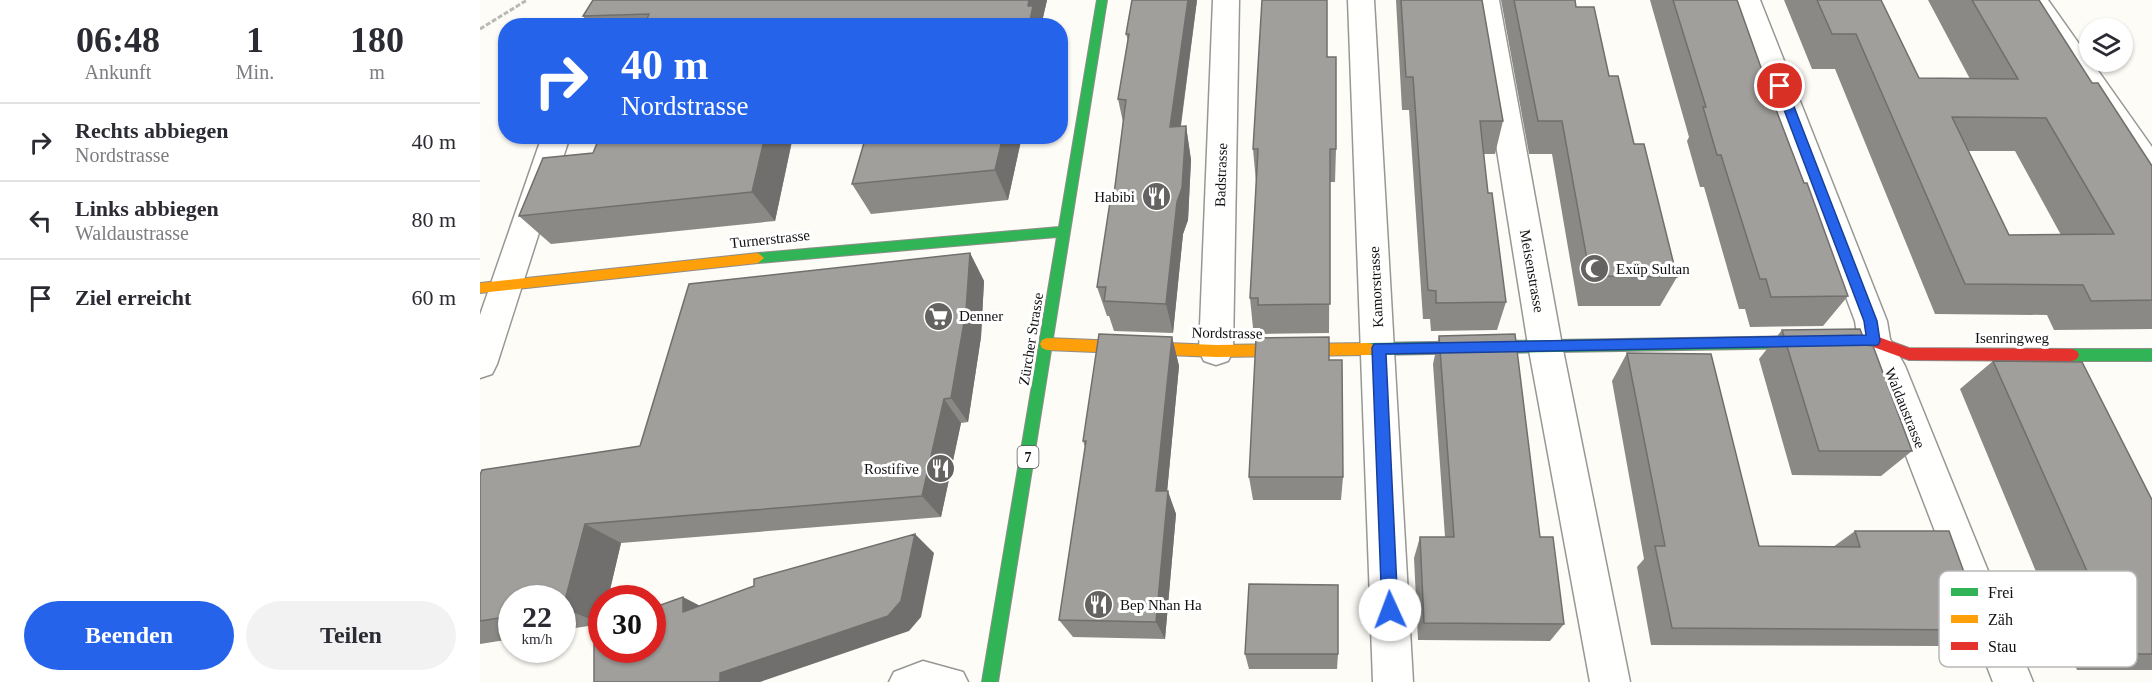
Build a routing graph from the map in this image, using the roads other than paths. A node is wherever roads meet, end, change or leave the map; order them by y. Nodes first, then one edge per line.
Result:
1 (1102, 0) edge
2 (1226, 0) edge
3 (1361, 0) edge
4 (1486, 0) edge
5 (1747, 0) edge
6 (2035, 0) edge
7 (553, 144) edge
8 (2152, 169) edge
9 (1065, 231) junction
10 (493, 287) edge
11 (1874, 341) junction
12 (1047, 344) junction
13 (1545, 345) junction
14 (1379, 348) junction
15 (1216, 351) junction
16 (2152, 355) edge
17 (480, 364) edge
18 (1969, 571) edge
19 (2007, 667) edge
20 (904, 682) edge
21 (953, 682) edge
22 (990, 682) edge
23 (1393, 682) edge
24 (1610, 682) edge
25 (2013, 682) edge

1 - 9 street, Zürcher Strasse / 7
2 - 15 street, Badstrasse
3 - 14 street, Kamorstrasse
4 - 13 street, Meisenstrasse
5 - 11 street, Waldaustrasse
6 - 8 street
7 - 10 street
9 - 10 street, Turnerstrasse
9 - 12 street, Zürcher Strasse / 7
10 - 17 street
11 - 13 street, Nordstrasse
11 - 16 street, Isenringweg
11 - 18 street, Waldaustrasse
12 - 15 street, Nordstrasse
12 - 22 street, Zürcher Strasse / 7
13 - 14 street, Nordstrasse
13 - 24 street, Meisenstrasse
14 - 15 street, Nordstrasse
14 - 23 street, Kamorstrasse
19 - 25 street, Waldaustrasse
20 - 21 lane

